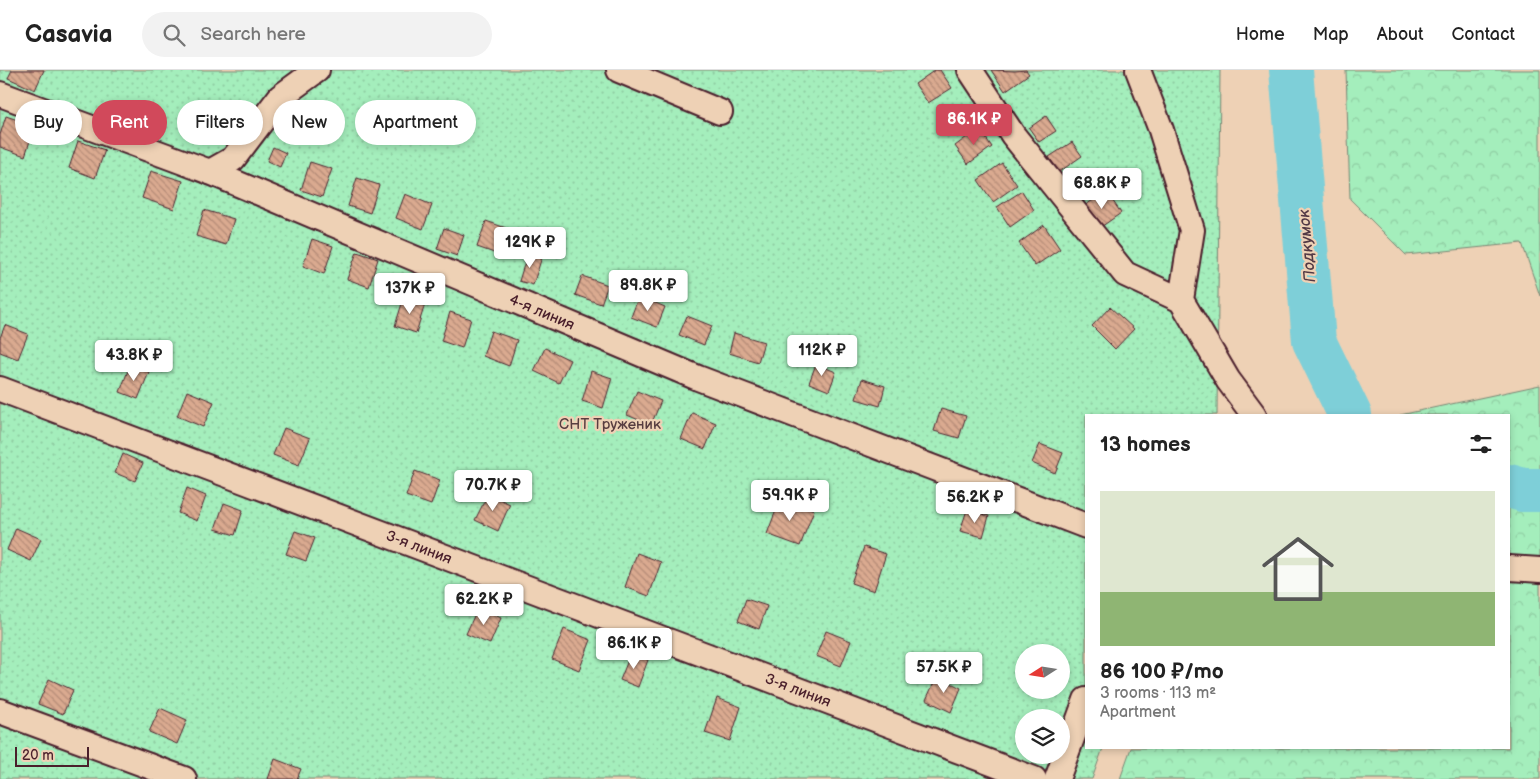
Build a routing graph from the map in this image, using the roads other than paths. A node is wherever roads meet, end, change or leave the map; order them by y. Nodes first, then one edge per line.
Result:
1 (317, 70) edge
2 (619, 70) edge
3 (970, 70) edge
4 (1138, 70) edge
5 (0, 94) edge
6 (720, 112) dead end
7 (210, 172) junction
8 (1181, 300) junction
9 (0, 389) edge
10 (1253, 414) edge
11 (1085, 526) edge
12 (1510, 568) edge
13 (1540, 570) edge
14 (1085, 703) edge
15 (0, 711) edge
16 (184, 779) edge
17 (1034, 779) edge
18 (1057, 779) edge

1 - 7 street
2 - 6 street
3 - 8 street
4 - 8 street
5 - 7 street, 4-я линия
7 - 11 street, 4-я линия
8 - 10 street
9 - 17 street, 3-я линия
12 - 13 street
14 - 18 street
15 - 16 street

